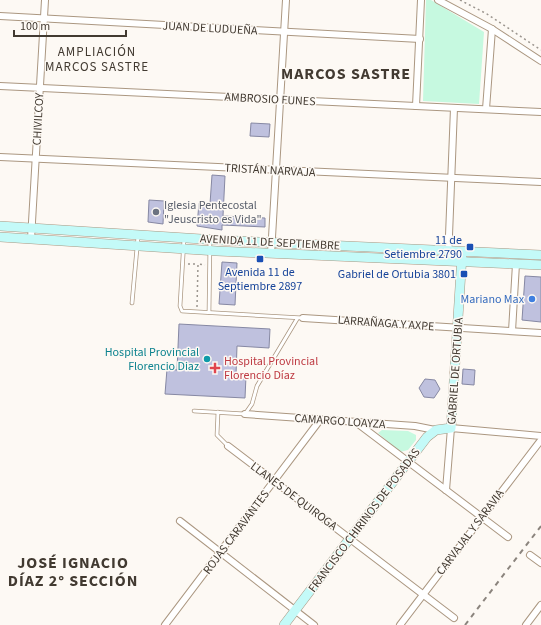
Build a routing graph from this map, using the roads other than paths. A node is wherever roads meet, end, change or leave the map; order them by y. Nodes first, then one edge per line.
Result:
1 (45, 0) edge
2 (286, 0) edge
3 (422, 0) edge
4 (438, 0) edge
5 (0, 16) edge
6 (44, 18) junction
7 (492, 29) junction
8 (284, 32) junction
9 (420, 39) junction
10 (541, 61) edge
11 (0, 86) edge
12 (40, 88) junction
13 (280, 100) junction
14 (416, 106) junction
15 (454, 108) junction
16 (486, 109) junction
17 (541, 112) edge
18 (0, 157) edge
19 (36, 159) junction
20 (276, 170) junction
21 (451, 178) junction
22 (541, 182) edge
23 (0, 226) edge
24 (31, 229) junction
25 (138, 235) junction
26 (0, 237) edge
27 (184, 238) junction
28 (30, 239) junction
29 (210, 240) junction
30 (271, 242) junction
31 (137, 246) junction
32 (183, 249) junction
33 (210, 251) junction
34 (448, 251) junction
35 (462, 252) junction
36 (271, 254) junction
37 (541, 255) edge
38 (448, 261) junction
39 (461, 261) junction
40 (516, 264) junction
41 (541, 265) edge
42 (132, 304) dead end
43 (209, 312) junction
44 (300, 318) junction
45 (457, 328) junction
46 (512, 331) junction
47 (541, 333) edge
48 (194, 410) dead end
49 (218, 412) junction
50 (246, 414) junction
51 (320, 420) junction
52 (357, 423) junction
53 (451, 428) junction
54 (434, 430) junction
55 (541, 436) edge
56 (541, 440) edge
57 (228, 446) joint
58 (408, 462) junction
59 (274, 481) junction
60 (446, 490) junction
61 (482, 517) junction
62 (180, 521) dead end
63 (508, 537) dead end
64 (350, 538) junction
65 (221, 553) junction
66 (530, 555) dead end
67 (541, 563) edge
68 (423, 594) junction
69 (541, 605) edge
70 (295, 611) junction
71 (454, 618) dead end
72 (165, 625) edge
73 (284, 625) edge
74 (314, 625) edge
75 (400, 625) edge
76 (526, 625) edge

1 - 6 street, CHIVILCOY
2 - 8 street
3 - 9 street
4 - 7 street
5 - 6 street, JUAN DE LUDUEÑA
6 - 8 street, JUAN DE LUDUEÑA
6 - 12 street, CHIVILCOY
7 - 10 street
7 - 16 street
8 - 9 street, JUAN DE LUDUEÑA
8 - 13 street
9 - 14 street
11 - 12 street, AMBROSIO FUNES
12 - 13 street, AMBROSIO FUNES
12 - 19 street, CHIVILCOY
13 - 14 street, AMBROSIO FUNES
13 - 20 street
14 - 15 street, AMBROSIO FUNES
15 - 16 street, AMBROSIO FUNES
15 - 21 street
16 - 17 street, AMBROSIO FUNES
18 - 19 street, TRISTÁN NARVAJA
19 - 20 street, TRISTÁN NARVAJA
19 - 24 street, CHIVILCOY
20 - 21 street, TRISTÁN NARVAJA
20 - 30 street
21 - 22 street, TRISTÁN NARVAJA
21 - 34 street
23 - 24 main road, AVENIDA 11 DE SEPTIEMBRE
24 - 25 main road, AVENIDA 11 DE SEPTIEMBRE
24 - 28 street, CHIVILCOY
25 - 27 main road, AVENIDA 11 DE SEPTIEMBRE
25 - 31 lane
26 - 28 main road, AVENIDA 11 DE SEPTIEMBRE
27 - 29 main road, AVENIDA 11 DE SEPTIEMBRE
27 - 32 lane
28 - 31 main road, AVENIDA 11 DE SEPTIEMBRE
29 - 30 main road, AVENIDA 11 DE SEPTIEMBRE
29 - 33 lane
30 - 34 main road, AVENIDA 11 DE SEPTIEMBRE
30 - 36 street
31 - 32 main road, AVENIDA 11 DE SEPTIEMBRE
31 - 42 lane
32 - 33 main road, AVENIDA 11 DE SEPTIEMBRE
32 - 43 lane
33 - 36 main road, AVENIDA 11 DE SEPTIEMBRE
33 - 43 lane
34 - 35 main road, AVENIDA 11 DE SEPTIEMBRE
34 - 38 street
35 - 37 main road, AVENIDA 11 DE SEPTIEMBRE
35 - 39 main road, GABRIEL DE ORTUBIA
36 - 38 main road, AVENIDA 11 DE SEPTIEMBRE
38 - 39 main road, AVENIDA 11 DE SEPTIEMBRE
39 - 40 main road, AVENIDA 11 DE SEPTIEMBRE
39 - 45 main road, GABRIEL DE ORTUBIA
40 - 41 main road, AVENIDA 11 DE SEPTIEMBRE
40 - 46 street
43 - 44 lane
44 - 45 street, LARRAÑAGA Y AXPE
44 - 50 lane
45 - 46 street, LARRAÑAGA Y AXPE
45 - 53 main road, GABRIEL DE ORTUBIA
46 - 47 street, LARRAÑAGA Y AXPE
48 - 49 lane
49 - 50 lane
49 - 57 lane
50 - 51 street, CAMARGO LOAYZA
51 - 52 street, CAMARGO LOAYZA
51 - 59 street, ROJAS CARAVANTES
52 - 54 street, CAMARGO LOAYZA
52 - 58 street
53 - 54 main road
53 - 55 street
53 - 60 street, GABRIEL DE ORTUBIA
54 - 58 main road, FRANCISCO CHIRINOS DE POSADAS
56 - 61 street, CARVAJAL Y SARAVIA
57 - 59 street, LLANES DE QUIROGA
58 - 60 street
58 - 64 main road, FRANCISCO CHIRINOS DE POSADAS
59 - 64 street, LLANES DE QUIROGA
59 - 65 street, ROJAS CARAVANTES
60 - 61 street
61 - 63 street
61 - 68 street, CARVAJAL Y SARAVIA
62 - 65 street
64 - 68 street, LLANES DE QUIROGA
64 - 70 main road, FRANCISCO CHIRINOS DE POSADAS
65 - 70 street
65 - 72 street, ROJAS CARAVANTES
66 - 67 street
68 - 71 street, LLANES DE QUIROGA
68 - 75 street, CARVAJAL Y SARAVIA
69 - 76 street
70 - 73 main road, FRANCISCO CHIRINOS DE POSADAS
70 - 74 street

